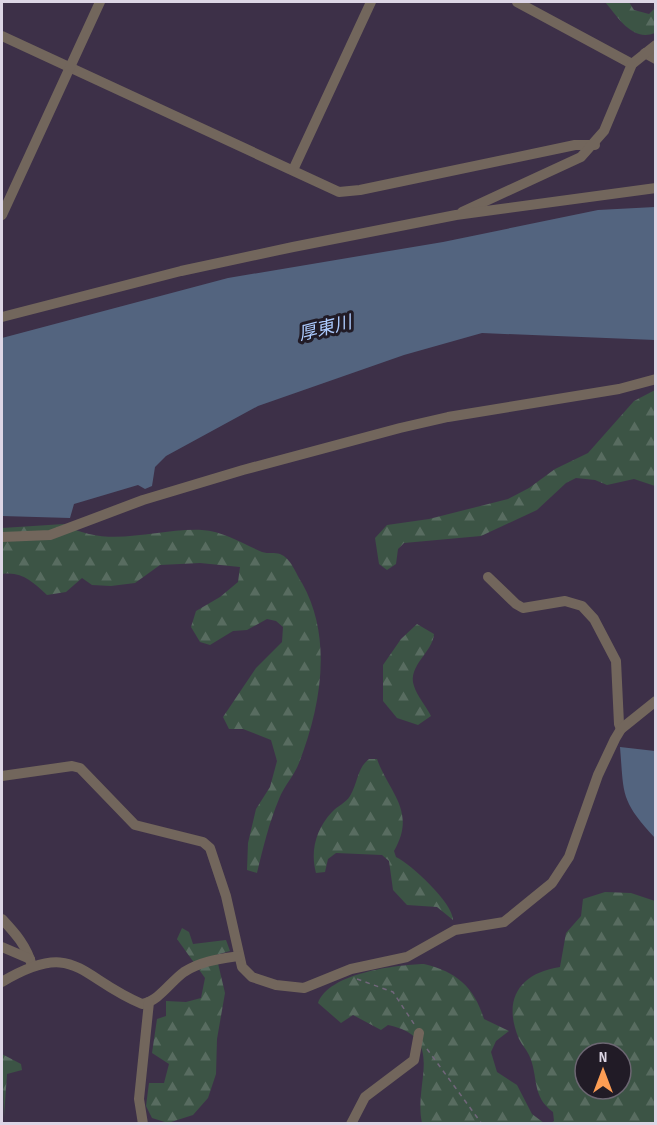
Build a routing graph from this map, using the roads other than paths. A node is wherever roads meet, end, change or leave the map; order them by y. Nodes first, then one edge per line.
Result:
1 (100, 2) edge
2 (371, 2) edge
3 (517, 2) edge
4 (2, 36) edge
5 (656, 45) edge
6 (645, 52) junction
7 (656, 59) edge
8 (632, 64) junction
9 (70, 66) junction
10 (595, 145) junction
11 (293, 170) junction
12 (656, 188) edge
13 (2, 215) edge
14 (456, 215) junction
15 (2, 317) edge
16 (656, 379) edge
17 (2, 537) edge
18 (488, 577) dead end
19 (656, 701) edge
20 (621, 729) junction
21 (2, 776) edge
22 (2, 919) edge
23 (2, 947) edge
24 (239, 956) junction
25 (32, 962) junction
26 (2, 982) edge
27 (149, 1002) junction
28 (419, 1033) dead end
29 (143, 1124) edge
30 (351, 1124) edge

1 - 9 street
2 - 11 street
3 - 8 street
4 - 9 street
5 - 6 street
6 - 7 street
6 - 8 street
8 - 10 street
9 - 11 street
9 - 13 street
10 - 11 street
10 - 14 street
12 - 14 street
14 - 15 street
16 - 17 street
18 - 20 street
19 - 20 street
20 - 24 street
21 - 24 street
22 - 25 street
23 - 25 street
24 - 27 street
25 - 26 street
25 - 27 street
27 - 29 street
28 - 30 street

